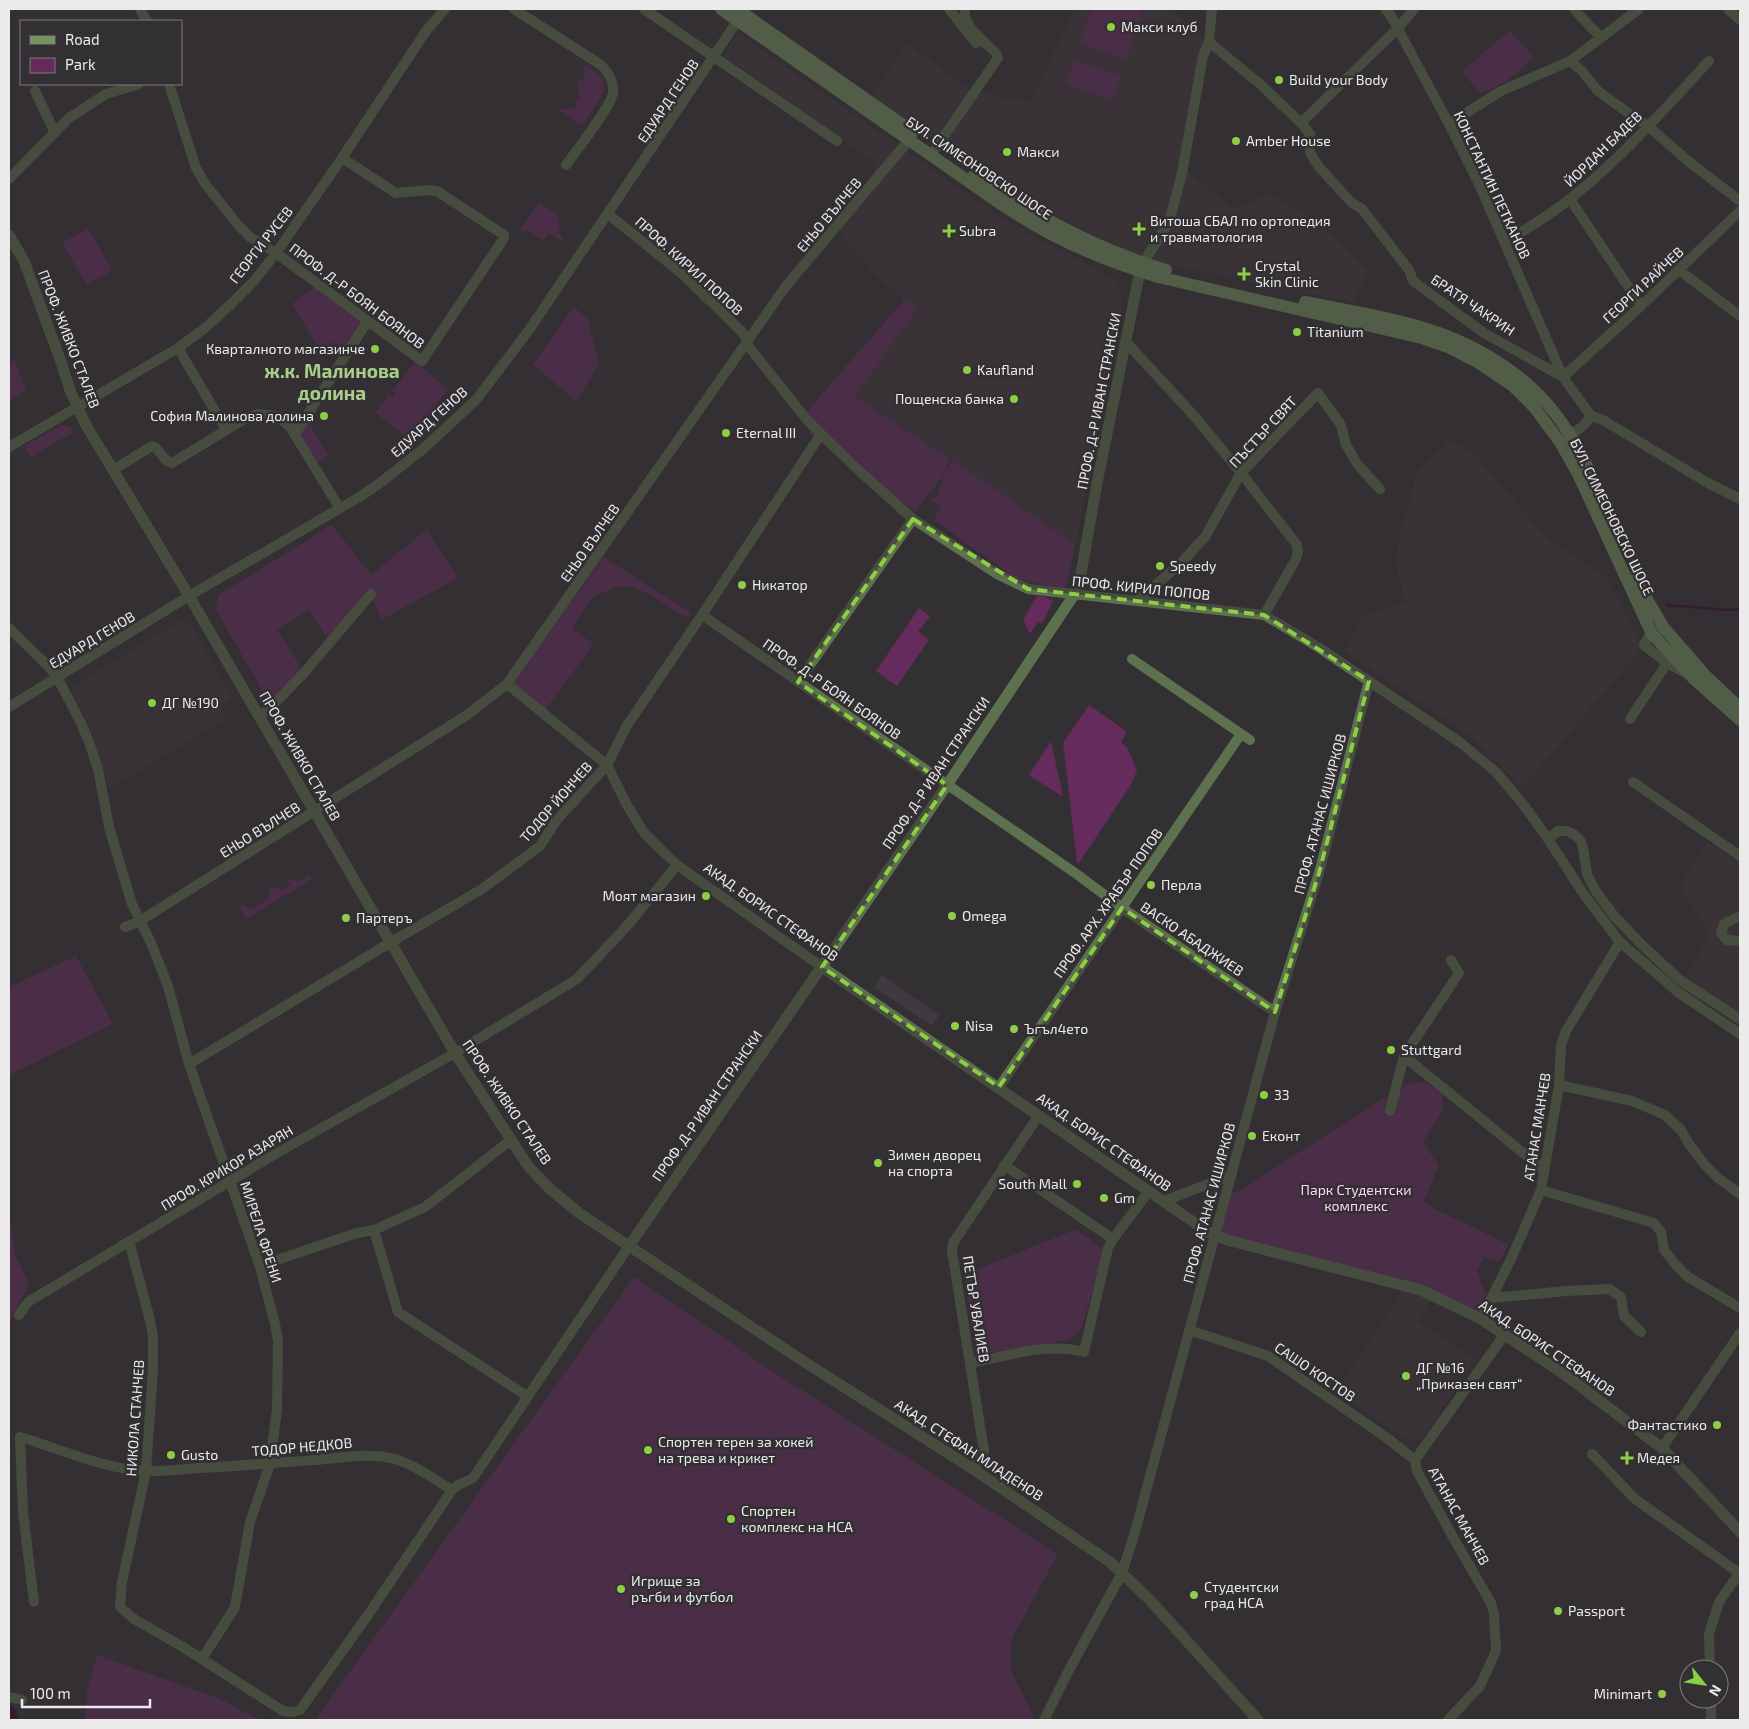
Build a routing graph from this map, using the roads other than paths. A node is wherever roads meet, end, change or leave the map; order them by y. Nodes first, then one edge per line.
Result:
1 (140, 9) edge
2 (446, 9) edge
3 (514, 9) edge
4 (644, 9) edge
5 (721, 9) edge
6 (949, 9) edge
7 (965, 9) edge
8 (1212, 9) edge
9 (1385, 9) edge
10 (1414, 9) edge
11 (1574, 9) edge
12 (1639, 9) edge
13 (1728, 9) edge
14 (737, 15) edge
15 (146, 20) edge
16 (1740, 20) edge
17 (1397, 29) junction
18 (1602, 38) junction
19 (976, 43) dead end
20 (1206, 49) junction
21 (715, 56) junction
22 (1570, 61) junction
23 (1709, 61) dead end
24 (136, 85) edge
25 (169, 85) edge
26 (34, 91) dead end
27 (1301, 123) junction
28 (1449, 124) junction
29 (1648, 126) junction
30 (54, 133) junction
31 (837, 140) dead end
32 (909, 140) junction
33 (933, 152) junction
34 (342, 158) junction
35 (566, 165) dead end
36 (9, 179) edge
37 (1570, 199) junction
38 (1740, 201) edge
39 (1740, 210) edge
40 (608, 214) junction
41 (9, 235) edge
42 (1504, 242) junction
43 (276, 253) junction
44 (1142, 267) junction
45 (1679, 270) junction
46 (1641, 306) junction
47 (1740, 316) edge
48 (367, 322) junction
49 (747, 342) junction
50 (1126, 342) junction
51 (178, 348) junction
52 (1562, 378) junction
53 (78, 408) junction
54 (1591, 416) junction
55 (226, 430) junction
56 (295, 434) junction
57 (821, 434) junction
58 (1565, 439) junction
59 (9, 447) edge
60 (112, 470) junction
61 (1241, 473) junction
62 (1380, 489) dead end
63 (1740, 499) edge
64 (339, 507) junction
65 (912, 518) junction
66 (371, 594) dead end
67 (1074, 595) junction
68 (190, 596) junction
69 (1137, 601) junction
70 (702, 615) junction
71 (1264, 615) junction
72 (9, 628) edge
73 (1658, 631) junction
74 (1132, 659) dead end
75 (1667, 663) junction
76 (57, 677) junction
77 (1693, 678) junction
78 (1369, 681) junction
79 (798, 682) junction
80 (507, 684) junction
81 (9, 707) edge
82 (1740, 708) edge
83 (259, 716) junction
84 (1630, 719) dead end
85 (1740, 720) edge
86 (607, 765) junction
87 (1633, 782) dead end
88 (947, 785) junction
89 (315, 812) junction
90 (1548, 838) junction
91 (1740, 856) edge
92 (677, 865) junction
93 (1122, 908) junction
94 (1740, 916) edge
95 (140, 921) junction
96 (125, 927) dead end
97 (1740, 941) edge
98 (391, 942) junction
99 (1620, 942) junction
100 (1451, 960) dead end
101 (822, 966) junction
102 (1275, 1012) junction
103 (1740, 1019) edge
104 (1740, 1034) edge
105 (455, 1054) junction
106 (1404, 1056) junction
107 (190, 1064) junction
108 (1558, 1085) junction
109 (999, 1087) junction
110 (1390, 1110) dead end
111 (1039, 1115) junction
112 (511, 1140) junction
113 (1004, 1165) junction
114 (1544, 1170) junction
115 (1232, 1175) junction
116 (230, 1181) junction
117 (1541, 1190) junction
118 (1149, 1191) junction
119 (1740, 1194) edge
120 (1164, 1201) junction
121 (374, 1230) junction
122 (1215, 1236) junction
123 (1113, 1239) junction
124 (129, 1241) junction
125 (629, 1246) junction
126 (260, 1268) junction
127 (1493, 1298) junction
128 (1740, 1308) edge
129 (18, 1315) dead end
130 (1481, 1319) junction
131 (1189, 1330) junction
132 (1641, 1332) dead end
133 (1740, 1333) edge
134 (1505, 1334) junction
135 (971, 1363) junction
136 (527, 1396) junction
137 (1662, 1448) junction
138 (1592, 1454) dead end
139 (1415, 1460) junction
140 (270, 1464) junction
141 (973, 1469) junction
142 (146, 1471) junction
143 (452, 1490) junction
144 (1740, 1532) edge
145 (1122, 1573) junction
146 (1739, 1573) edge
147 (34, 1602) dead end
148 (1710, 1659) edge
149 (202, 1660) junction
150 (9, 1697) edge
151 (22, 1700) dead end
152 (1044, 1720) edge
153 (1258, 1720) edge
154 (1448, 1720) edge

1 - 15 street
2 - 34 street, ГЕОРГИ РУСЕВ
3 - 35 street
4 - 21 street
5 - 14 main road, БУЛ. СИМЕОНОВСКО ШОСЕ
6 - 19 street
7 - 33 street
8 - 20 street
9 - 17 street, КОНСТАНТИН ПЕТКАНОВ
10 - 17 street
11 - 18 street
12 - 18 street
13 - 16 street
14 - 21 street, ЕДУАРД ГЕНОВ
14 - 32 main road, БУЛ. СИМЕОНОВСКО ШОСЕ
14 - 33 main road, БУЛ. СИМЕОНОВСКО ШОСЕ
17 - 27 street
17 - 28 street, КОНСТАНТИН ПЕТКАНОВ
18 - 22 street
20 - 27 street, БРАТЯ ЧАКРИН
20 - 44 street
21 - 31 street
21 - 40 street, ЕДУАРД ГЕНОВ
22 - 28 street
22 - 29 street
23 - 29 street, ЙОРДАН БАДЕВ
24 - 30 street
25 - 43 street, ПРОФ. Д-Р БОЯН БОЯНОВ
26 - 30 street
27 - 52 street, БРАТЯ ЧАКРИН
28 - 42 street, КОНСТАНТИН ПЕТКАНОВ
29 - 37 street, ЙОРДАН БАДЕВ
29 - 38 street
30 - 36 street
32 - 33 main road, БУЛ. СИМЕОНОВСКО ШОСЕ
32 - 49 street, ЕНЬО ВЪЛЧЕВ
33 - 44 main road, БУЛ. СИМЕОНОВСКО ШОСЕ
34 - 43 street, ГЕОРГИ РУСЕВ
34 - 48 street, ПРОФ. Д-Р БОЯН БОЯНОВ
37 - 42 street, ЙОРДАН БАДЕВ
37 - 46 street
39 - 45 street, ГЕОРГИ РАЙЧЕВ
40 - 49 street, ПРОФ. КИРИЛ ПОПОВ
40 - 64 street, ЕДУАРД ГЕНОВ
41 - 53 street, ПРОФ. ЖИВКО СТАЛЕВ
42 - 52 street, КОНСТАНТИН ПЕТКАНОВ
43 - 48 street, ПРОФ. Д-Р БОЯН БОЯНОВ
43 - 51 street, ГЕОРГИ РУСЕВ
44 - 50 street, ПРОФ. Д-Р ИВАН СТРАНСКИ
44 - 58 main road, БУЛ. СИМЕОНОВСКО ШОСЕ
45 - 46 street, ГЕОРГИ РАЙЧЕВ
45 - 47 street
46 - 52 street, ГЕОРГИ РАЙЧЕВ
48 - 56 street
49 - 57 street, ПРОФ. КИРИЛ ПОПОВ
49 - 80 street, ЕНЬО ВЪЛЧЕВ
50 - 61 street
50 - 67 street, ПРОФ. Д-Р ИВАН СТРАНСКИ
51 - 53 street, ГЕОРГИ РУСЕВ
51 - 55 street
52 - 54 street
53 - 59 street, ГЕОРГИ РУСЕВ
53 - 60 street, ПРОФ. ЖИВКО СТАЛЕВ
54 - 58 street
54 - 63 street
55 - 56 street
55 - 60 street
56 - 64 street
57 - 65 street, ПРОФ. КИРИЛ ПОПОВ
57 - 70 street, ТОДОР ЙОНЧЕВ
58 - 73 main road, БУЛ. СИМЕОНОВСКО ШОСЕ
60 - 68 street, ПРОФ. ЖИВКО СТАЛЕВ
61 - 62 street, ПЪСТЪР СВЯТ
61 - 69 street, ПЪСТЪР СВЯТ
61 - 71 street
64 - 68 street, ЕДУАРД ГЕНОВ
65 - 67 street, ПРОФ. КИРИЛ ПОПОВ
65 - 79 street
66 - 83 street
67 - 69 street, ПРОФ. КИРИЛ ПОПОВ
67 - 88 street, ПРОФ. Д-Р ИВАН СТРАНСКИ
68 - 76 street, ЕДУАРД ГЕНОВ
68 - 83 street, ПРОФ. ЖИВКО СТАЛЕВ
69 - 71 street, ПРОФ. КИРИЛ ПОПОВ
70 - 79 street, ПРОФ. Д-Р БОЯН БОЯНОВ
70 - 86 street, ТОДОР ЙОНЧЕВ
71 - 78 street, ПРОФ. КИРИЛ ПОПОВ
72 - 76 street
73 - 75 street, БУЛ. СИМЕОНОВСКО ШОСЕ
73 - 77 main road, БУЛ. СИМЕОНОВСКО ШОСЕ
73 - 82 main road, БУЛ. СИМЕОНОВСКО ШОСЕ
74 - 93 street, ПРОФ. АРХ. ХРАБЪР ПОПОВ
75 - 77 street, БУЛ. СИМЕОНОВСКО ШОСЕ
75 - 84 street
76 - 81 street, ЕДУАРД ГЕНОВ
76 - 95 street, МИРЕЛА ФРЕНИ
77 - 85 main road, БУЛ. СИМЕОНОВСКО ШОСЕ
78 - 90 street, ПРОФ. КИРИЛ ПОПОВ
78 - 102 street, ПРОФ. АТАНАС ИШИРКОВ
79 - 88 street, ПРОФ. Д-Р БОЯН БОЯНОВ
80 - 86 street, АКАД. БОРИС СТЕФАНОВ
80 - 89 street, ЕНЬО ВЪЛЧЕВ
83 - 89 street, ПРОФ. ЖИВКО СТАЛЕВ
86 - 92 street, АКАД. БОРИС СТЕФАНОВ
86 - 98 street, ТОДОР ЙОНЧЕВ
87 - 91 street
88 - 93 street, ВАСКО АБАДЖИЕВ
88 - 101 street, ПРОФ. Д-Р ИВАН СТРАНСКИ
89 - 95 street, ЕНЬО ВЪЛЧЕВ
89 - 98 street, ПРОФ. ЖИВКО СТАЛЕВ
90 - 99 street, ПРОФ. КИРИЛ ПОПОВ
90 - 103 street
92 - 101 street, АКАД. БОРИС СТЕФАНОВ
92 - 105 street, ПРОФ. КРИКОР АЗАРЯН
93 - 102 street, ВАСКО АБАДЖИЕВ
93 - 109 street, ПРОФ. АРХ. ХРАБЪР ПОПОВ
94 - 97 street
95 - 96 street, ЕНЬО ВЪЛЧЕВ
95 - 107 street, МИРЕЛА ФРЕНИ
98 - 105 street, ПРОФ. ЖИВКО СТАЛЕВ
98 - 107 street, ТОДОР ЙОНЧЕВ
99 - 104 street, ПРОФ. КИРИЛ ПОПОВ
99 - 108 street, АТАНАС МАНЧЕВ
100 - 106 street
101 - 109 street, АКАД. БОРИС СТЕФАНОВ
101 - 125 street, ПРОФ. Д-Р ИВАН СТРАНСКИ
102 - 115 street, ПРОФ. АТАНАС ИШИРКОВ
105 - 112 street, ПРОФ. ЖИВКО СТАЛЕВ
105 - 116 street, ПРОФ. КРИКОР АЗАРЯН
106 - 110 street
106 - 114 street
107 - 116 street, МИРЕЛА ФРЕНИ
108 - 114 street, АТАНАС МАНЧЕВ
108 - 119 street
109 - 111 street, АКАД. БОРИС СТЕФАНОВ
111 - 113 street, ПЕТЪР УВАЛИЕВ
111 - 118 street, АКАД. БОРИС СТЕФАНОВ
112 - 121 street
112 - 125 street, ПРОФ. ЖИВКО СТАЛЕВ
113 - 123 street
113 - 135 street, ПЕТЪР УВАЛИЕВ
114 - 117 street, АТАНАС МАНЧЕВ
115 - 120 street
115 - 122 street, ПРОФ. АТАНАС ИШИРКОВ
116 - 124 street, ПРОФ. КРИКОР АЗАРЯН
116 - 126 street, МИРЕЛА ФРЕНИ
117 - 127 street, АТАНАС МАНЧЕВ
117 - 128 street
118 - 120 street, АКАД. БОРИС СТЕФАНОВ
118 - 123 street
120 - 122 street, АКАД. БОРИС СТЕФАНОВ
121 - 126 street
121 - 136 street
122 - 130 street, АКАД. БОРИС СТЕФАНОВ
122 - 131 street, ПРОФ. АТАНАС ИШИРКОВ
123 - 135 street
124 - 129 street, ПРОФ. КРИКОР АЗАРЯН
124 - 142 street, НИКОЛА СТАНЧЕВ
125 - 136 street
125 - 141 street, АКАД. СТЕФАН МЛАДЕНОВ
126 - 140 street, МИРЕЛА ФРЕНИ
127 - 130 street, АТАНАС МАНЧЕВ
127 - 132 street
130 - 134 street, АКАД. БОРИС СТЕФАНОВ
131 - 139 street, САШО КОСТОВ
131 - 145 street, ПРОФ. АТАНАС ИШИРКОВ
133 - 137 street
134 - 137 street, АКАД. БОРИС СТЕФАНОВ
134 - 139 street, АТАНАС МАНЧЕВ
135 - 141 street, ПЕТЪР УВАЛИЕВ
136 - 143 street
137 - 144 street, АКАД. БОРИС СТЕФАНОВ
138 - 146 street
139 - 154 street, АТАНАС МАНЧЕВ
140 - 142 street, ТОДОР НЕДКОВ
140 - 143 street, ТОДОР НЕДКОВ
140 - 149 street, МИРЕЛА ФРЕНИ
141 - 145 street, АКАД. СТЕФАН МЛАДЕНОВ
142 - 147 street, ТОДОР НЕДКОВ
142 - 149 street, НИКОЛА СТАНЧЕВ
143 - 149 street
145 - 152 street, ПРОФ. АТАНАС ИШИРКОВ
145 - 153 street, АКАД. СТЕФАН МЛАДЕНОВ
146 - 148 street
150 - 151 street

